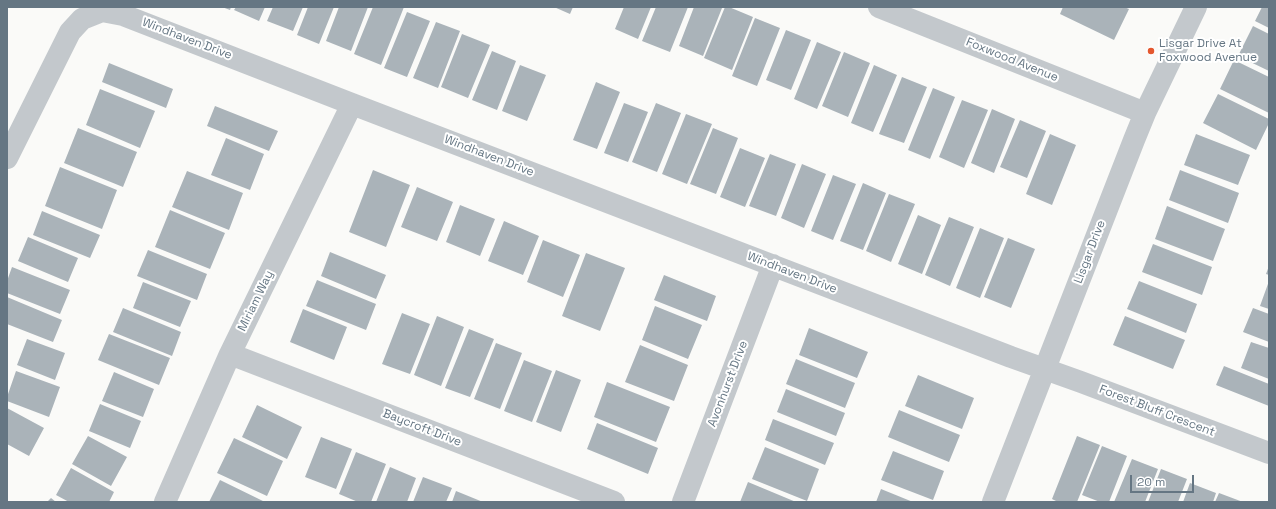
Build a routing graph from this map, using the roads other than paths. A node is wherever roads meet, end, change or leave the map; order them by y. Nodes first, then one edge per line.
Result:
1 (1196, 7) edge
2 (884, 8) edge
3 (352, 104) junction
4 (1146, 113) junction
5 (7, 158) edge
6 (773, 265) junction
7 (230, 354) junction
8 (1044, 369) junction
9 (1269, 453) edge
10 (165, 502) edge
11 (614, 502) edge
12 (683, 502) edge
13 (993, 502) edge

1 - 4 street, Lisgar Drive
2 - 4 street, Foxwood Avenue
3 - 5 street, Windhaven Drive
3 - 6 street, Windhaven Drive
3 - 7 street, Miriam Way
4 - 8 street, Lisgar Drive
6 - 8 street, Windhaven Drive
6 - 12 street, Avonhurst Drive
7 - 10 street, Miriam Way
7 - 11 street, Baycroft Drive
8 - 9 street, Forest Bluff Crescent
8 - 13 street, Lisgar Drive

